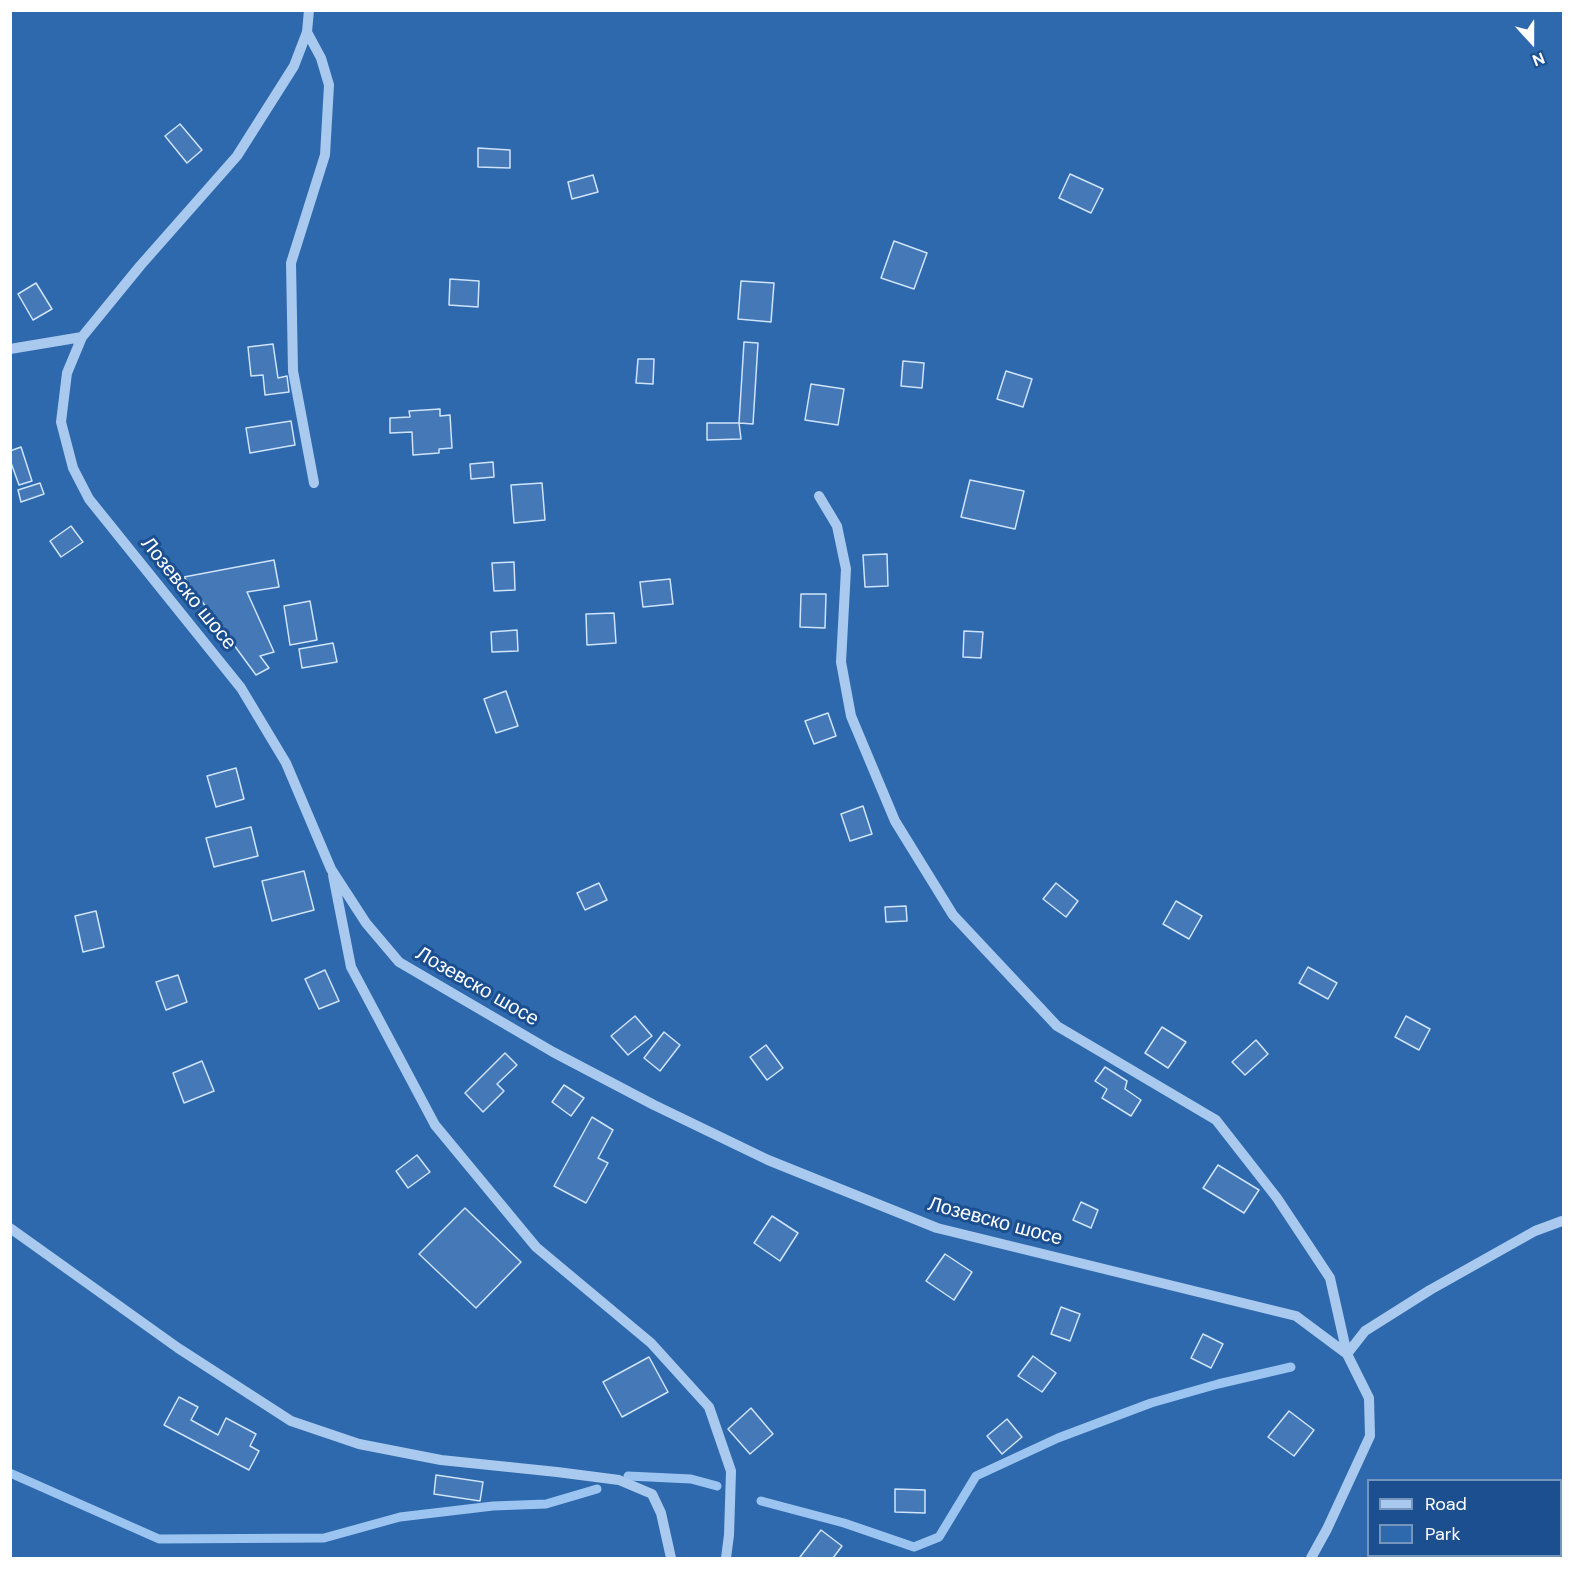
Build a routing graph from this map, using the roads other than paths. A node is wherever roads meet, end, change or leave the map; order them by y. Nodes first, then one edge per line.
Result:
1 (309, 10) edge
2 (307, 32) junction
3 (82, 337) junction
4 (10, 349) edge
5 (314, 483) dead end
6 (819, 496) dead end
7 (331, 869) junction
8 (1562, 1221) edge
9 (10, 1228) edge
10 (1347, 1354) junction
11 (671, 1558) edge
12 (726, 1558) edge
13 (1311, 1558) edge

1 - 2 street, Лозевско шосе
2 - 3 street, Лозевско шосе
2 - 5 street
3 - 4 street
3 - 7 street, Лозевско шосе
6 - 10 street
7 - 10 street, Лозевско шосе
7 - 12 street
8 - 10 street
9 - 11 street
10 - 13 street, Лозевско шосе

